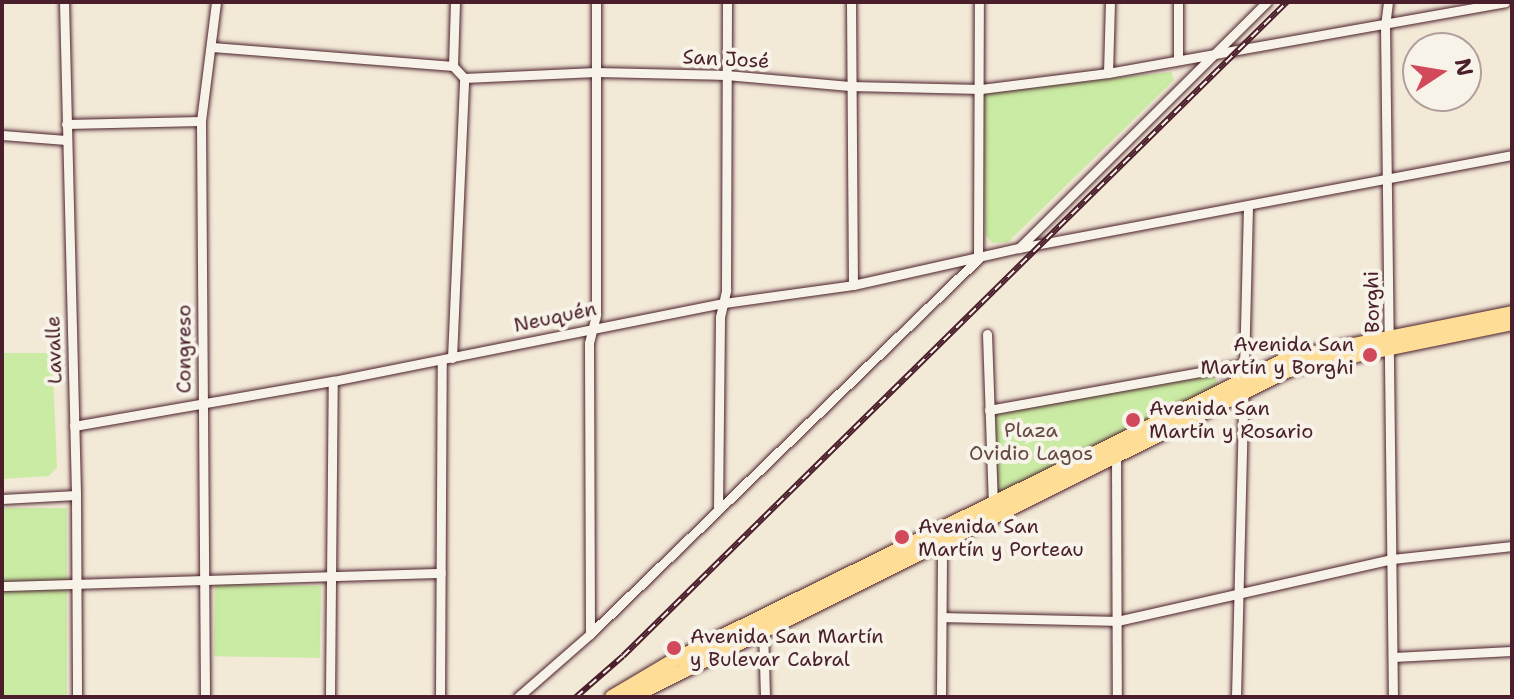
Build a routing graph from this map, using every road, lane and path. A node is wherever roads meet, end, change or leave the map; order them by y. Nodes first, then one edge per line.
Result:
1 (64, 2) edge
2 (216, 2) edge
3 (455, 2) edge
4 (596, 2) edge
5 (727, 2) edge
6 (851, 2) edge
7 (979, 2) edge
8 (1110, 2) edge
9 (1178, 2) edge
10 (1267, 2) edge
11 (1388, 2) edge
12 (1505, 2) edge
13 (1385, 25) junction
14 (212, 47) junction
15 (1216, 52) junction
16 (1178, 60) junction
17 (453, 66) junction
18 (596, 72) junction
19 (1108, 73) junction
20 (726, 75) junction
21 (464, 78) junction
22 (850, 86) junction
23 (981, 89) junction
24 (201, 121) junction
25 (66, 124) junction
26 (2, 135) edge
27 (66, 140) junction
28 (1512, 155) edge
29 (1389, 179) junction
30 (1248, 205) junction
31 (1019, 248) junction
32 (978, 259) junction
33 (853, 285) junction
34 (724, 303) junction
35 (1512, 313) edge
36 (1512, 323) edge
37 (593, 327) junction
38 (987, 334) dead end
39 (1391, 341) junction
40 (447, 359) junction
41 (1244, 364) junction
42 (1209, 371) junction
43 (333, 381) junction
44 (1243, 386) junction
45 (1216, 393) junction
46 (203, 404) junction
47 (989, 410) junction
48 (74, 426) junction
49 (1113, 449) junction
50 (76, 495) junction
51 (2, 499) edge
52 (993, 503) junction
53 (718, 509) junction
54 (940, 535) junction
55 (1512, 546) edge
56 (1392, 559) junction
57 (441, 573) junction
58 (329, 577) junction
59 (205, 579) junction
60 (78, 582) junction
61 (2, 586) edge
62 (1239, 594) junction
63 (943, 617) junction
64 (1117, 621) junction
65 (760, 624) junction
66 (590, 634) junction
67 (1512, 651) edge
68 (1393, 657) junction
69 (77, 697) edge
70 (205, 697) edge
71 (330, 697) edge
72 (440, 697) edge
73 (518, 697) edge
74 (612, 697) edge
75 (631, 697) edge
76 (765, 697) edge
77 (941, 697) edge
78 (1117, 697) edge
79 (1236, 697) edge
80 (1393, 697) edge

1 - 25 street, Lavalle
2 - 14 street, Congreso
3 - 17 street
4 - 18 street
5 - 20 street
6 - 22 street
7 - 23 street
8 - 19 street
9 - 16 street
10 - 15 street
11 - 13 street, Borghi
12 - 13 street, San José
13 - 15 street, San José
13 - 29 street, Borghi
14 - 17 street
14 - 24 street, Congreso
15 - 16 street, San José
15 - 31 street
16 - 19 street, San José
17 - 21 street
18 - 20 street, San José
18 - 21 street, San José
18 - 37 street
19 - 23 street, San José
20 - 22 street, San José
20 - 34 street
21 - 40 street
22 - 23 street, San José
22 - 33 street
23 - 32 street
24 - 25 street
24 - 46 street, Congreso
25 - 27 street, Lavalle
26 - 27 street
27 - 48 street, Lavalle
28 - 29 street, Neuquén
29 - 30 street, Neuquén
29 - 39 street, Borghi
30 - 31 street, Neuquén
30 - 41 street
31 - 32 street, Neuquén
32 - 33 street, Neuquén
32 - 53 street
33 - 34 street, Neuquén
34 - 37 street, Neuquén
34 - 53 street
35 - 39 main road
36 - 39 main road
37 - 40 street, Neuquén
37 - 66 street
38 - 47 street
39 - 44 main road
39 - 56 street, Borghi
40 - 43 street, Neuquén
40 - 57 street
41 - 42 street
41 - 44 street
42 - 45 street
42 - 47 street
43 - 46 street, Neuquén
43 - 58 street
44 - 45 main road
44 - 49 main road
44 - 62 street
45 - 49 main road
46 - 48 street, Neuquén
46 - 59 street, Congreso
47 - 52 street
48 - 50 street, Lavalle
49 - 52 main road
49 - 54 main road
49 - 64 street
50 - 51 street
50 - 60 street, Lavalle
52 - 54 main road
53 - 66 street
54 - 63 street
54 - 65 main road
55 - 56 street
56 - 62 street
56 - 68 street, Borghi
57 - 58 street
57 - 72 street
58 - 59 street
58 - 71 street
59 - 60 street
59 - 70 street, Congreso
60 - 61 street
60 - 69 street, Lavalle
62 - 64 street
62 - 79 street
63 - 64 street
63 - 77 street
64 - 78 street
65 - 74 main road
65 - 75 main road
65 - 76 street
66 - 73 street
67 - 68 street
68 - 80 street, Borghi

